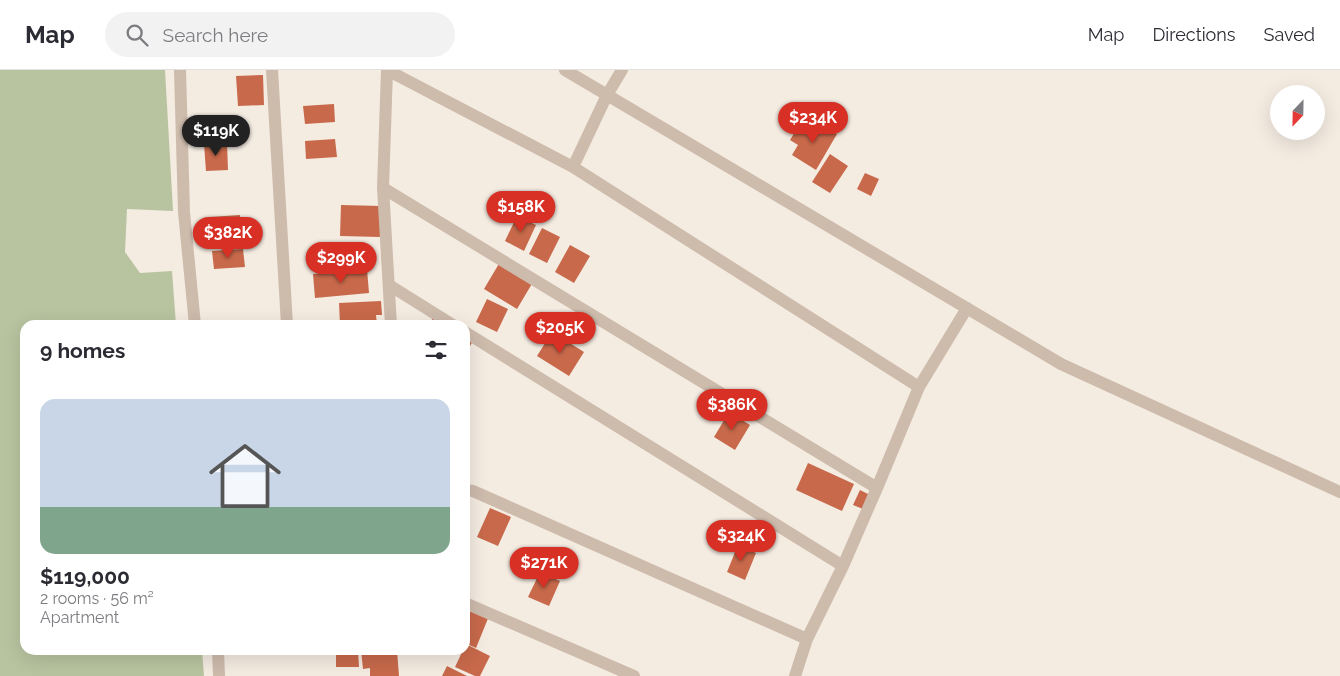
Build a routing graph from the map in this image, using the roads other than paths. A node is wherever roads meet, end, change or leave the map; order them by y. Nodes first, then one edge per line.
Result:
1 (180, 70) edge
2 (272, 70) edge
3 (387, 70) edge
4 (565, 70) edge
5 (622, 70) edge
6 (607, 95) junction
7 (573, 167) junction
8 (383, 188) junction
9 (389, 285) junction
10 (967, 308) junction
11 (195, 320) edge
12 (287, 320) edge
13 (391, 320) edge
14 (446, 320) edge
15 (470, 335) edge
16 (919, 387) junction
17 (877, 488) junction
18 (470, 491) edge
19 (1340, 492) edge
20 (843, 566) junction
21 (470, 605) edge
22 (807, 639) junction
23 (218, 655) edge
24 (219, 676) edge
25 (634, 676) edge
26 (795, 676) edge

1 - 11 street
2 - 12 street
3 - 7 street
3 - 8 street
4 - 6 street
5 - 6 street
6 - 7 street
6 - 10 street
7 - 16 street
8 - 9 street
8 - 17 street
9 - 13 street
9 - 14 street
10 - 16 street
10 - 19 street
15 - 20 street
16 - 17 street
17 - 20 street
18 - 22 street
20 - 22 street
21 - 25 street
22 - 26 street
23 - 24 street

